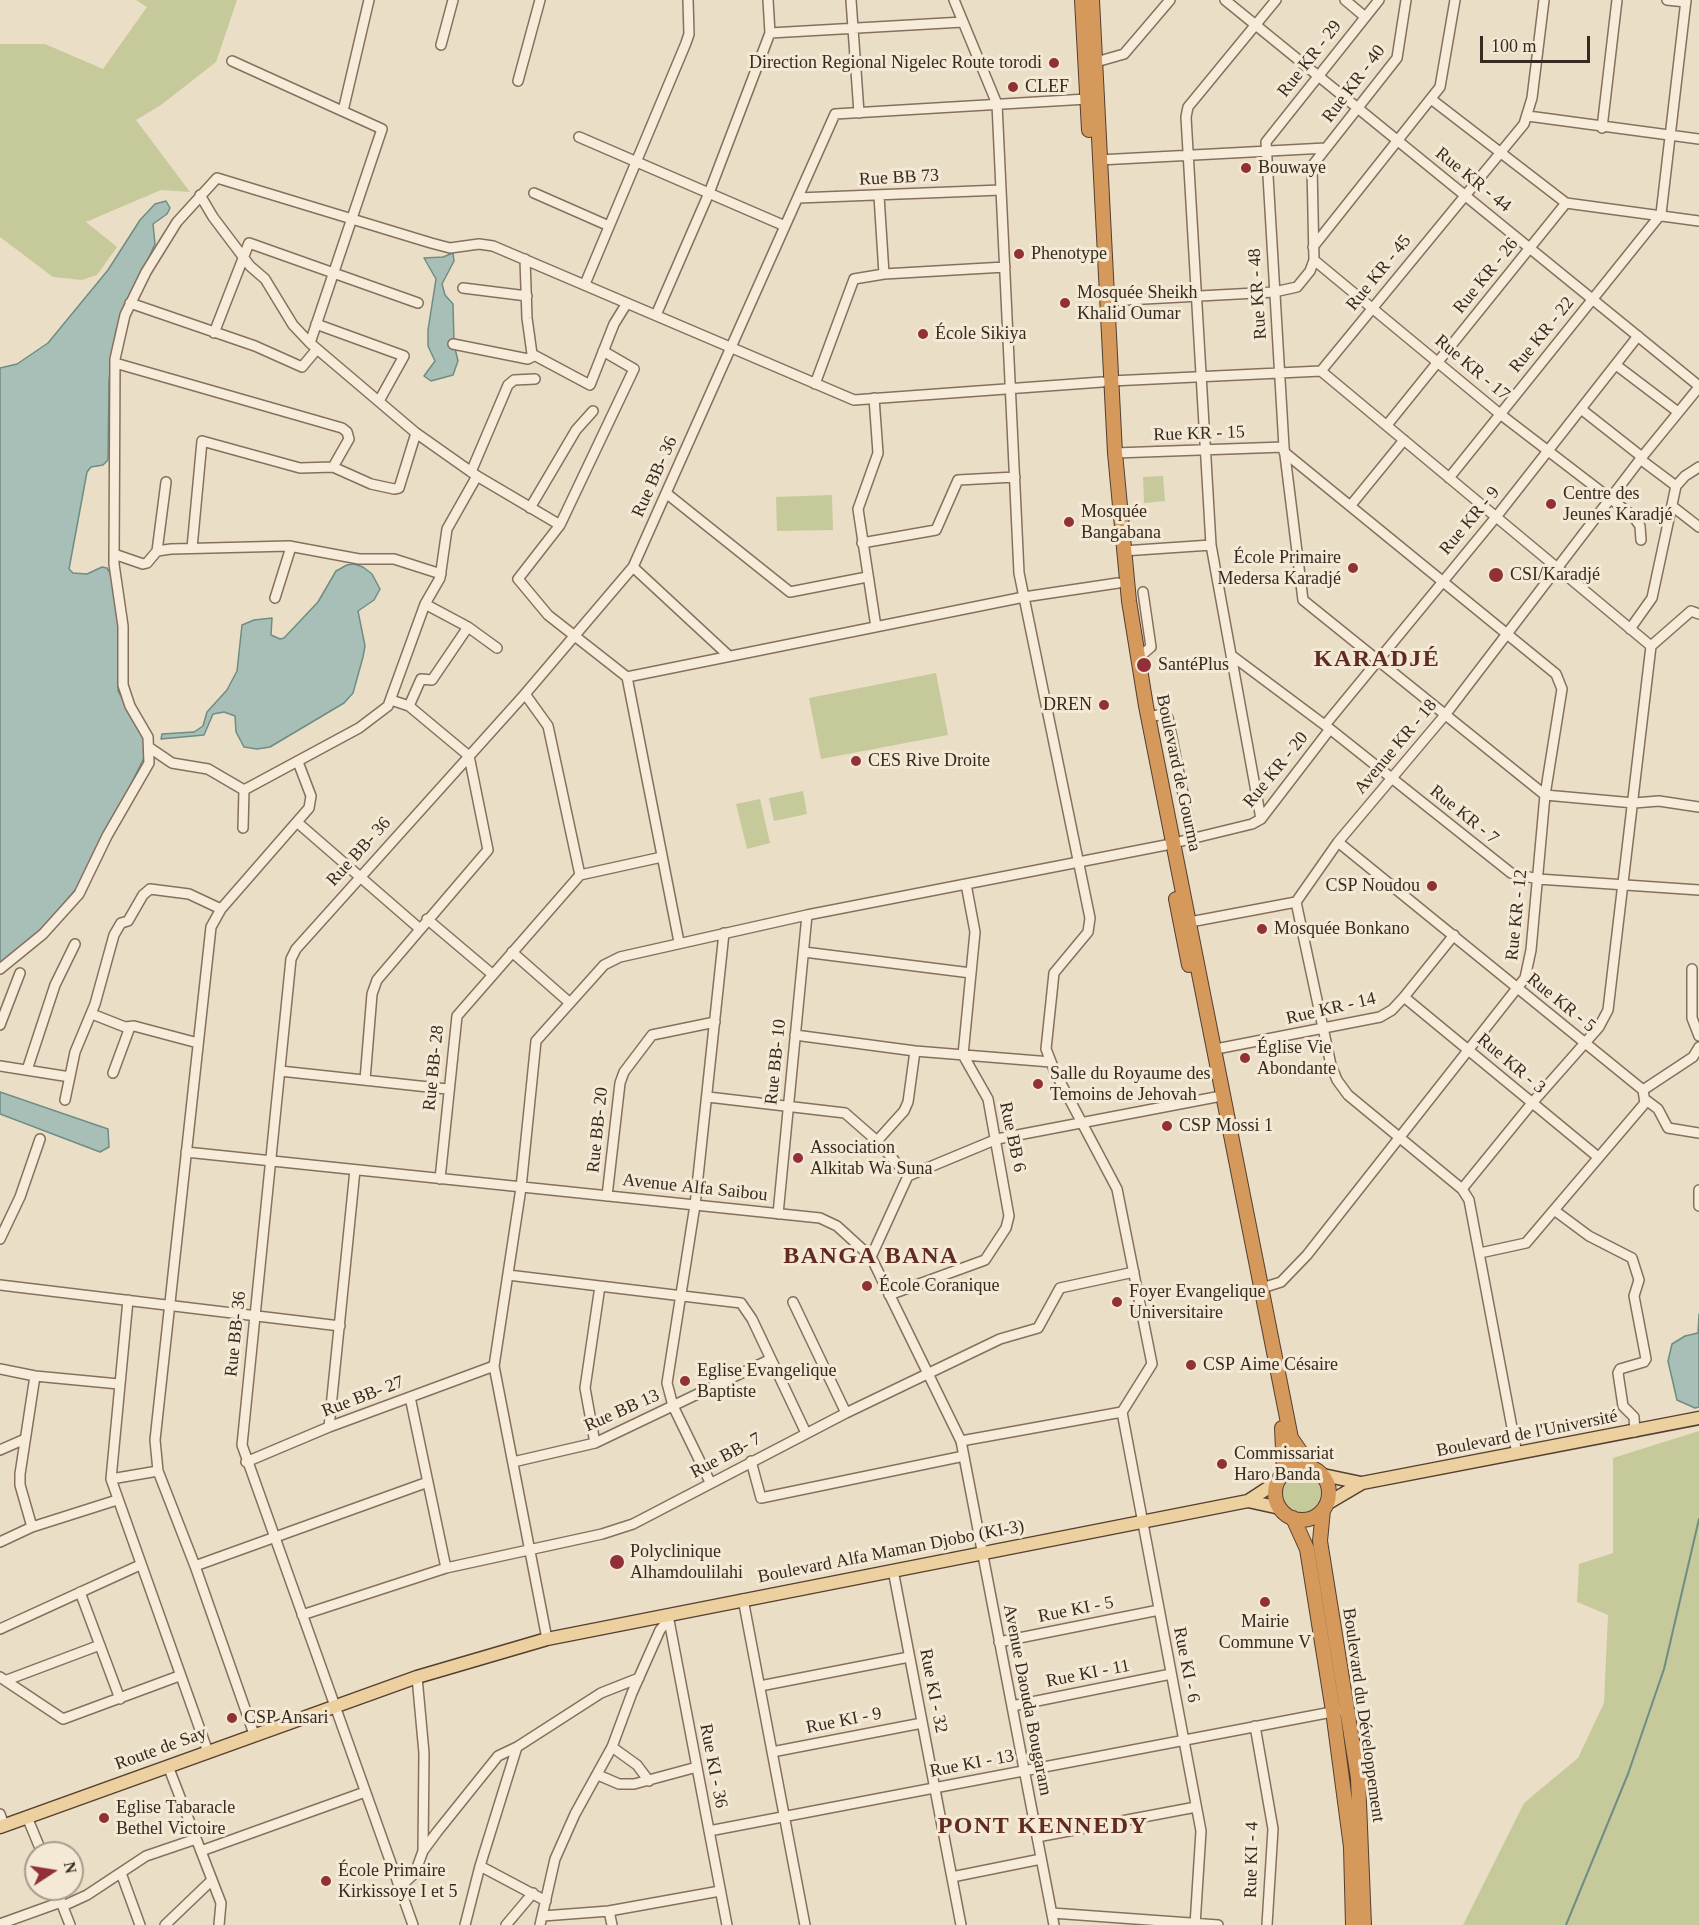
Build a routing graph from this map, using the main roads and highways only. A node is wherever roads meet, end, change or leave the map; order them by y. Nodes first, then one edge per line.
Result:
1 (1082, 0) edge
2 (1092, 0) edge
3 (1106, 382) junction
4 (1170, 844) junction
5 (1699, 1418) edge
6 (1311, 1467) junction
7 (1323, 1475) junction
8 (1281, 1477) junction
9 (1362, 1483) junction
10 (1248, 1501) junction
11 (1326, 1507) junction
12 (1280, 1508) junction
13 (1293, 1518) junction
14 (335, 1706) joint
15 (1, 1822) edge
16 (1353, 1925) edge
17 (1364, 1925) edge

1 - 3 highway, Boulevard de Gourma
2 - 3 highway, Boulevard de Gourma
3 - 4 highway, Boulevard de Gourma
3 - 4 highway, Boulevard de Gourma
4 - 6 highway, Boulevard de Gourma
4 - 8 highway, Boulevard de Gourma
5 - 9 main road, Boulevard de l'Université
6 - 7 highway
6 - 8 highway
7 - 9 main road, Boulevard de l'Université
7 - 11 highway
8 - 10 main road, Boulevard Alfa Maman Djobo (KI-3)
8 - 12 highway
9 - 11 main road, Boulevard de l'Université
10 - 12 main road, Boulevard Alfa Maman Djobo (KI-3)
10 - 14 main road, Boulevard Alfa Maman Djobo (KI-3)
11 - 13 highway
11 - 17 highway, Boulevard du Développement
12 - 13 highway
13 - 16 highway, Boulevard du Développement
14 - 15 main road, Route de Say

